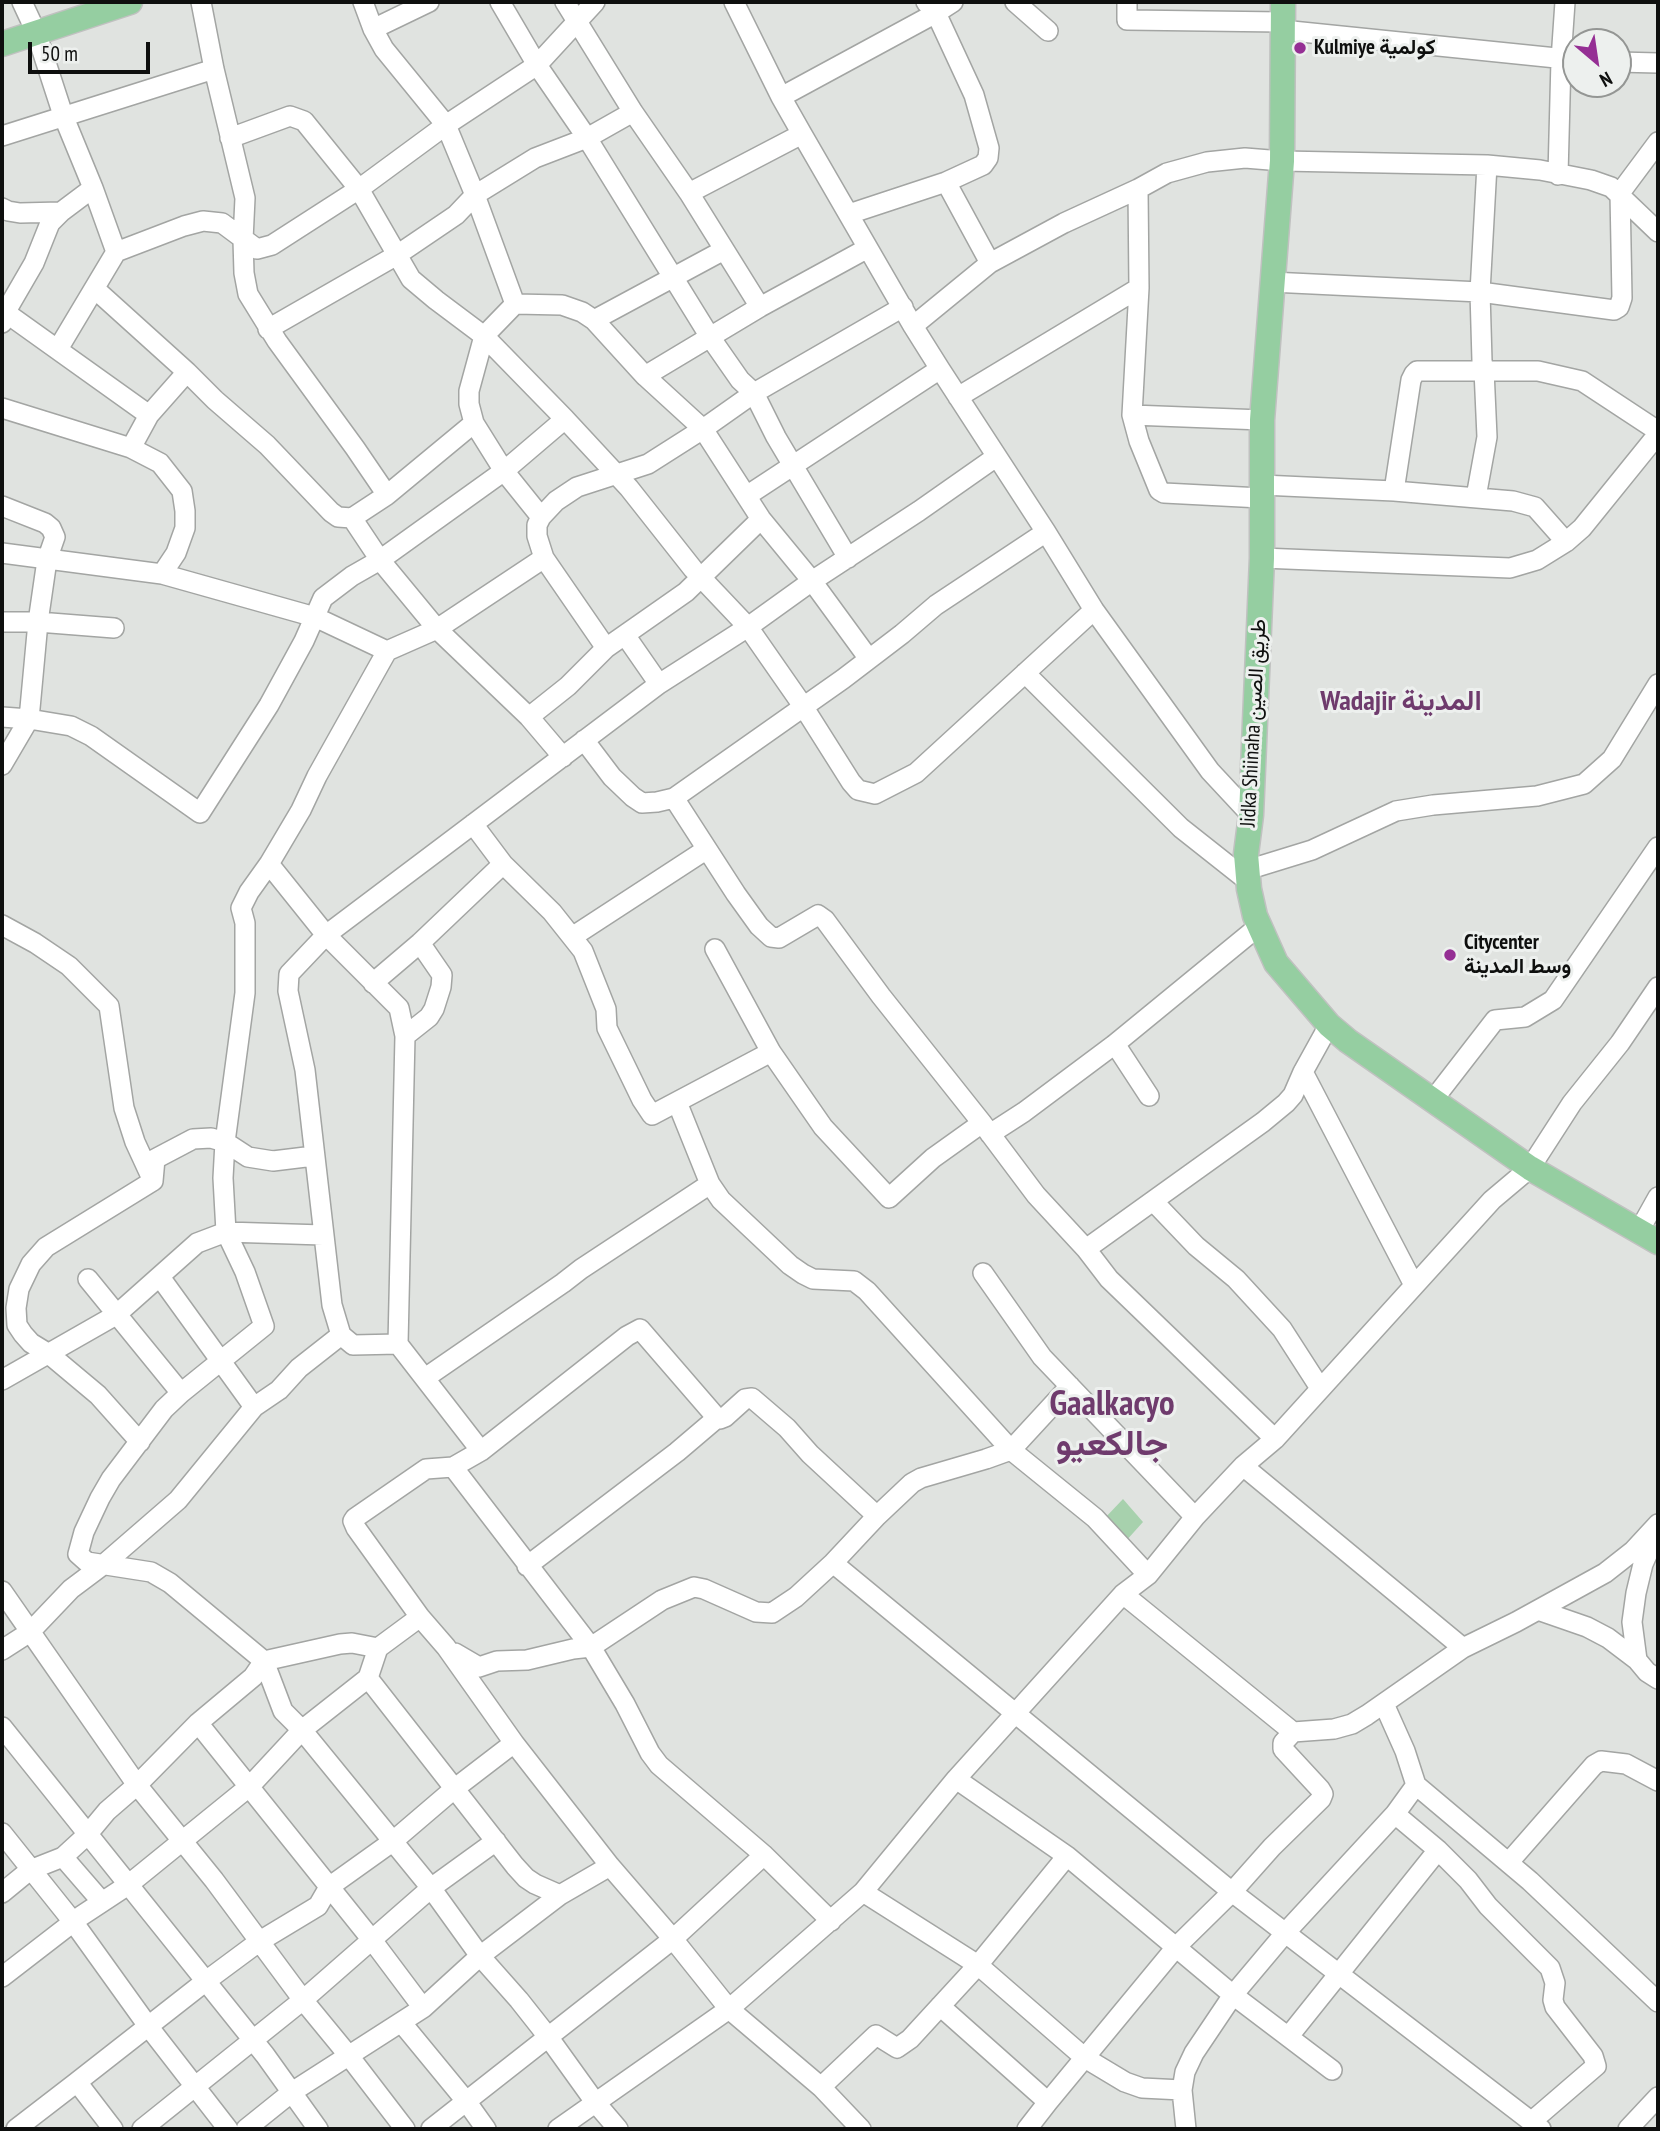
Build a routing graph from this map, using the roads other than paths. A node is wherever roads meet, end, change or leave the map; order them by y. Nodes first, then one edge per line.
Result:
1 (22, 2) edge
2 (130, 2) edge
3 (201, 2) edge
4 (363, 2) edge
5 (429, 2) edge
6 (500, 2) edge
7 (565, 2) edge
8 (595, 2) edge
9 (734, 2) edge
10 (953, 2) edge
11 (1015, 2) edge
12 (1127, 2) edge
13 (1565, 2) edge
14 (97, 7) edge
15 (931, 7) edge
16 (1283, 18) edge
17 (576, 21) junction
18 (1567, 28) edge
19 (373, 29) junction
20 (1048, 31) dead end
21 (36, 32) junction
22 (2, 44) edge
23 (1562, 59) edge
24 (1632, 62) edge
25 (1658, 63) edge
26 (537, 65) junction
27 (214, 69) junction
28 (781, 97) junction
29 (1565, 98) edge
30 (633, 112) junction
31 (63, 115) junction
32 (446, 125) junction
33 (802, 134) junction
34 (2, 136) edge
35 (229, 138) junction
36 (587, 138) junction
37 (1658, 142) edge
38 (1282, 161) junction
39 (1487, 164) junction
40 (1558, 175) junction
41 (946, 182) junction
42 (93, 188) junction
43 (359, 189) junction
44 (1138, 189) junction
45 (689, 193) junction
46 (1620, 193) junction
47 (475, 195) junction
48 (2, 208) edge
49 (61, 212) junction
50 (849, 214) junction
51 (1658, 232) edge
52 (243, 240) junction
53 (868, 248) junction
54 (724, 250) junction
55 (116, 252) junction
56 (397, 256) junction
57 (990, 263) junction
58 (674, 278) junction
59 (1271, 282) junction
60 (1139, 288) junction
61 (95, 289) junction
62 (1480, 292) junction
63 (515, 304) junction
64 (760, 307) junction
65 (903, 307) junction
66 (3, 315) edge
67 (594, 320) junction
68 (913, 326) junction
69 (268, 329) junction
70 (484, 336) junction
71 (710, 337) junction
72 (58, 349) junction
73 (940, 369) junction
74 (1484, 370) junction
75 (187, 372) junction
76 (645, 376) junction
77 (754, 393) junction
78 (958, 397) junction
79 (2, 408) edge
80 (149, 415) junction
81 (1132, 415) junction
82 (565, 419) junction
83 (1262, 420) junction
84 (474, 423) junction
85 (703, 429) junction
86 (1658, 432) edge
87 (131, 448) junction
88 (996, 457) junction
89 (792, 465) junction
90 (504, 471) junction
91 (615, 474) junction
92 (1261, 491) junction
93 (1394, 491) junction
94 (387, 495) junction
95 (748, 495) junction
96 (1476, 497) junction
97 (2, 506) edge
98 (541, 517) junction
99 (352, 519) junction
100 (761, 519) junction
101 (1046, 532) junction
102 (1566, 542) junction
103 (2, 553) edge
104 (544, 558) junction
105 (848, 558) junction
106 (1262, 558) junction
107 (47, 560) junction
108 (380, 560) junction
109 (162, 574) junction
110 (702, 578) junction
111 (813, 581) junction
112 (1094, 610) junction
113 (315, 617) junction
114 (2, 621) edge
115 (38, 622) junction
116 (748, 627) junction
117 (114, 628) dead end
118 (437, 629) junction
119 (625, 635) junction
120 (606, 648) junction
121 (387, 651) junction
122 (869, 659) junction
123 (1025, 673) junction
124 (659, 684) junction
125 (1658, 684) edge
126 (803, 706) junction
127 (2, 717) edge
128 (529, 717) junction
129 (29, 719) junction
130 (584, 740) junction
131 (563, 757) junction
132 (2, 765) edge
133 (674, 798) junction
134 (1251, 815) junction
135 (472, 824) junction
136 (1658, 847) edge
137 (707, 849) junction
138 (269, 864) junction
139 (503, 864) junction
140 (1248, 875) junction
141 (2, 925) edge
142 (1259, 926) junction
143 (326, 935) junction
144 (572, 937) junction
145 (420, 943) junction
146 (715, 949) dead end
147 (373, 983) junction
148 (1658, 986) edge
149 (1329, 1025) junction
150 (405, 1036) junction
151 (1115, 1044) junction
152 (771, 1052) junction
153 (1303, 1072) junction
154 (1149, 1096) dead end
155 (1433, 1100) junction
156 (677, 1102) junction
157 (986, 1128) junction
158 (225, 1142) junction
159 (314, 1156) junction
160 (1530, 1168) junction
161 (153, 1181) junction
162 (710, 1184) junction
163 (1658, 1197) edge
164 (1153, 1201) junction
165 (226, 1231) junction
166 (323, 1235) junction
167 (1649, 1236) edge
168 (1086, 1249) junction
169 (984, 1273) dead end
170 (160, 1277) junction
171 (88, 1279) dead end
172 (1414, 1284) junction
173 (116, 1315) junction
174 (341, 1335) junction
175 (398, 1344) junction
176 (49, 1354) junction
177 (222, 1360) junction
178 (425, 1378) junction
179 (2, 1380) edge
180 (1070, 1386) junction
181 (1320, 1388) junction
182 (181, 1393) junction
183 (254, 1407) junction
184 (717, 1418) junction
185 (1275, 1439) junction
186 (140, 1442) junction
187 (1011, 1450) junction
188 (481, 1451) junction
189 (1243, 1466) junction
190 (453, 1467) junction
191 (877, 1516) junction
192 (1195, 1517) junction
193 (1658, 1527) edge
194 (833, 1563) junction
195 (103, 1565) junction
196 (527, 1566) junction
197 (1147, 1575) junction
198 (2, 1591) edge
199 (1123, 1594) junction
200 (1538, 1610) junction
201 (420, 1617) junction
202 (30, 1632) junction
203 (446, 1647) junction
204 (591, 1647) junction
205 (378, 1648) junction
206 (1463, 1648) junction
207 (2, 1650) edge
208 (1637, 1660) junction
209 (264, 1661) junction
210 (368, 1678) junction
211 (1658, 1679) edge
212 (1384, 1704) junction
213 (1015, 1715) junction
214 (198, 1723) junction
215 (2, 1727) edge
216 (302, 1730) junction
217 (1293, 1732) junction
218 (514, 1743) junction
219 (956, 1779) junction
220 (1658, 1781) edge
221 (137, 1785) junction
222 (1416, 1785) junction
223 (250, 1786) junction
224 (454, 1789) junction
225 (1395, 1814) junction
226 (2, 1833) edge
227 (87, 1835) junction
228 (182, 1840) junction
229 (496, 1841) junction
230 (392, 1842) junction
231 (1438, 1850) junction
232 (764, 1855) junction
233 (1067, 1856) junction
234 (63, 1857) junction
235 (1509, 1862) junction
236 (610, 1866) junction
237 (30, 1870) junction
238 (128, 1885) junction
239 (329, 1887) junction
240 (431, 1888) junction
241 (863, 1892) junction
242 (1232, 1892) junction
243 (2, 1893) edge
244 (561, 1895) junction
245 (102, 1902) junction
246 (831, 1921) junction
247 (74, 1923) junction
248 (1286, 1932) junction
249 (673, 1939) junction
250 (372, 1940) junction
251 (260, 1941) junction
252 (1177, 1946) junction
253 (480, 1956) junction
254 (978, 1965) junction
255 (1339, 1975) junction
256 (2, 1977) edge
257 (206, 1981) junction
258 (1654, 1989) edge
259 (1233, 1995) junction
260 (303, 2000) junction
261 (940, 2006) junction
262 (423, 2008) junction
263 (729, 2009) junction
264 (401, 2022) junction
265 (148, 2026) junction
266 (1289, 2036) junction
267 (549, 2038) junction
268 (252, 2039) junction
269 (349, 2056) junction
270 (1085, 2058) junction
271 (1332, 2070) dead end
272 (77, 2082) junction
273 (195, 2087) junction
274 (821, 2087) junction
275 (1182, 2090) junction
276 (292, 2092) junction
277 (466, 2101) junction
278 (595, 2102) junction
279 (1048, 2102) junction
280 (1656, 2104) edge
281 (1536, 2125) edge
282 (16, 2129) edge
283 (113, 2129) edge
284 (142, 2129) edge
285 (228, 2129) edge
286 (246, 2129) edge
287 (318, 2129) edge
288 (405, 2129) edge
289 (431, 2129) edge
290 (486, 2129) edge
291 (558, 2129) edge
292 (618, 2129) edge
293 (861, 2129) edge
294 (1027, 2129) edge
295 (1186, 2129) edge
296 (1628, 2129) edge

1 - 21 street
2 - 14 main road
3 - 27 street
4 - 19 street
5 - 19 street
6 - 26 street
7 - 17 street
8 - 17 street
9 - 28 street
10 - 15 street
11 - 20 street
12 - 16 street
13 - 18 street
14 - 21 main road
15 - 28 street
15 - 41 street
16 - 23 street
16 - 38 main road, Jidka Shiinaha طريق الصين
17 - 26 street
17 - 30 street
19 - 32 street
21 - 22 main road
21 - 31 street
24 - 25 street
26 - 32 street
26 - 36 street
27 - 31 street
27 - 35 street
28 - 33 street
29 - 40 street
30 - 36 street
30 - 45 street
31 - 34 street
31 - 42 street
32 - 43 street
32 - 47 street
33 - 45 street
33 - 50 street
35 - 43 street
35 - 52 street
36 - 47 street
36 - 58 street
37 - 46 street
38 - 39 street
38 - 44 street
38 - 59 main road, Jidka Shiinaha طريق الصين
39 - 40 street
39 - 62 street
40 - 46 street
41 - 50 street
41 - 57 street
42 - 49 street
42 - 55 street
43 - 52 street
43 - 56 street
44 - 57 street
44 - 60 street
45 - 54 street
46 - 51 street
46 - 62 street
47 - 56 street
47 - 63 street
48 - 49 street
49 - 66 street
50 - 53 street
52 - 55 street
52 - 69 street
53 - 64 street
53 - 65 street
54 - 58 street
54 - 64 street
55 - 61 street
56 - 69 street
56 - 70 street
57 - 68 street
58 - 67 street
58 - 71 street
59 - 62 street
59 - 83 main road, Jidka Shiinaha طريق الصين
60 - 78 street
60 - 81 street
61 - 72 street
61 - 75 street
62 - 74 street
63 - 67 street
63 - 70 street
64 - 71 street
65 - 68 street
65 - 77 street
66 - 72 street
67 - 76 street
68 - 73 street
69 - 94 street
70 - 82 street
70 - 84 street
71 - 76 street
71 - 77 street
72 - 80 street
73 - 78 street
73 - 89 street
74 - 86 street
74 - 93 street
74 - 96 street
75 - 80 street
75 - 99 street
76 - 85 street
77 - 85 street
77 - 89 street
78 - 88 street
79 - 87 street
80 - 87 street
81 - 83 street
81 - 92 street
82 - 90 street
82 - 91 street
83 - 92 main road, Jidka Shiinaha طريق الصين
84 - 90 street
84 - 94 street
85 - 91 street
85 - 95 street
86 - 102 street
87 - 109 street
88 - 101 street
88 - 105 street
89 - 95 street
89 - 105 street
90 - 98 street
90 - 108 street
91 - 98 street
91 - 110 street
92 - 93 street
92 - 106 main road, Jidka Shiinaha طريق الصين
93 - 96 street
94 - 99 street
95 - 100 street
96 - 102 street
97 - 107 street
98 - 104 street
99 - 108 street
100 - 110 street
100 - 111 street
101 - 112 street
101 - 122 street
102 - 106 street
103 - 107 street
104 - 118 street
104 - 120 street
105 - 111 street
106 - 134 main road, Jidka Shiinaha طريق الصين
107 - 109 street
107 - 115 street
108 - 113 street
108 - 118 street
109 - 113 street
110 - 116 street
110 - 119 street
111 - 116 street
111 - 122 street
112 - 123 street
112 - 134 street
113 - 121 street
113 - 129 street
114 - 115 street
115 - 117 street
115 - 129 street
116 - 124 street
116 - 126 street
118 - 121 street
118 - 128 street
119 - 120 street
119 - 124 street
120 - 128 street
121 - 138 street
122 - 126 street
123 - 126 street
123 - 140 street
124 - 130 street
125 - 140 street
126 - 133 street
127 - 129 street
128 - 131 street
129 - 132 street
130 - 131 street
130 - 133 street
131 - 135 street
133 - 137 street
134 - 140 main road, Jidka Shiinaha طريق الصين
135 - 139 street
135 - 143 street
136 - 155 street
137 - 144 street
137 - 157 street
138 - 143 street
138 - 158 street
139 - 144 street
139 - 145 street
140 - 142 main road, Jidka Shiinaha طريق الصين
141 - 161 street
142 - 149 main road, Jidka Shiinaha طريق الصين
142 - 151 street
143 - 147 street
143 - 159 street
144 - 156 street
145 - 147 street
145 - 150 street
146 - 152 street
147 - 150 street
148 - 160 street
149 - 153 street
149 - 155 main road, Jidka Shiinaha طريق الصين
150 - 175 street
151 - 154 street
151 - 157 street
152 - 156 street
152 - 157 street
153 - 164 street
153 - 172 street
155 - 160 main road, Jidka Shiinaha طريق الصين
156 - 162 street
157 - 168 street
158 - 159 street
158 - 161 street
158 - 165 street
159 - 166 street
160 - 167 main road, Jidka Shiinaha طريق الصين
160 - 172 street
161 - 176 street
162 - 178 street
162 - 187 street
163 - 167 street
164 - 168 street
164 - 181 street
165 - 166 street
165 - 170 street
165 - 177 street
166 - 174 street
168 - 185 street
169 - 180 street
170 - 173 street
170 - 177 street
171 - 173 street
172 - 181 street
173 - 176 street
173 - 182 street
174 - 175 street
174 - 183 street
175 - 178 street
176 - 179 street
176 - 186 street
177 - 182 street
177 - 183 street
178 - 188 street
180 - 187 street
180 - 192 street
181 - 185 street
182 - 186 street
183 - 195 street
184 - 188 street
184 - 191 street
184 - 196 street
185 - 189 street
186 - 195 street
187 - 191 street
187 - 197 street
188 - 190 street
189 - 192 street
189 - 206 street
190 - 196 street
190 - 201 street
191 - 194 street
192 - 197 street
193 - 200 street
193 - 208 street
194 - 204 street
194 - 213 street
195 - 202 street
195 - 209 street
196 - 204 street
197 - 199 street
198 - 202 street
199 - 213 street
199 - 217 street
200 - 206 street
200 - 208 street
201 - 203 street
201 - 205 street
202 - 207 street
202 - 221 street
203 - 204 street
203 - 218 street
204 - 232 street
205 - 209 street
205 - 210 street
206 - 212 street
208 - 211 street
209 - 214 street
209 - 216 street
210 - 216 street
210 - 224 street
212 - 217 street
212 - 222 street
213 - 219 street
213 - 242 street
214 - 221 street
214 - 223 street
215 - 227 street
216 - 223 street
216 - 230 street
217 - 242 street
218 - 224 street
218 - 236 street
219 - 233 street
219 - 241 street
220 - 235 street
221 - 227 street
221 - 228 street
222 - 225 street
222 - 235 street
223 - 228 street
223 - 239 street
224 - 229 street
224 - 230 street
225 - 231 street
225 - 248 street
226 - 237 street
227 - 234 street
227 - 238 street
228 - 238 street
228 - 251 street
229 - 240 street
229 - 244 street
230 - 239 street
230 - 240 street
231 - 255 street
231 - 281 street
232 - 246 street
232 - 249 street
233 - 252 street
233 - 254 street
234 - 237 street
234 - 245 street
235 - 258 street
236 - 244 street
236 - 249 street
237 - 243 street
237 - 247 street
238 - 245 street
238 - 257 street
239 - 250 street
239 - 251 street
240 - 250 street
240 - 253 street
241 - 246 street
241 - 254 street
242 - 248 street
242 - 252 street
244 - 253 street
245 - 247 street
246 - 263 street
247 - 256 street
247 - 265 street
248 - 255 street
248 - 259 street
249 - 263 street
249 - 267 street
250 - 260 street
250 - 262 street
251 - 257 street
251 - 260 street
252 - 259 street
252 - 270 street
253 - 262 street
253 - 267 street
254 - 261 street
254 - 270 street
255 - 266 street
255 - 281 street
257 - 265 street
257 - 268 street
259 - 266 street
259 - 275 street
260 - 268 street
260 - 269 street
261 - 274 street
261 - 279 street
262 - 264 street
263 - 274 street
263 - 278 street
264 - 269 street
264 - 277 street
265 - 272 street
265 - 273 street
266 - 271 street
267 - 277 street
267 - 278 street
268 - 273 street
268 - 276 street
269 - 276 street
269 - 288 street
270 - 275 street
270 - 279 street
272 - 282 street
272 - 283 street
273 - 284 street
273 - 285 street
274 - 293 street
275 - 295 street
276 - 286 street
276 - 287 street
277 - 289 street
277 - 290 street
278 - 291 street
278 - 292 street
279 - 294 street
280 - 296 street

